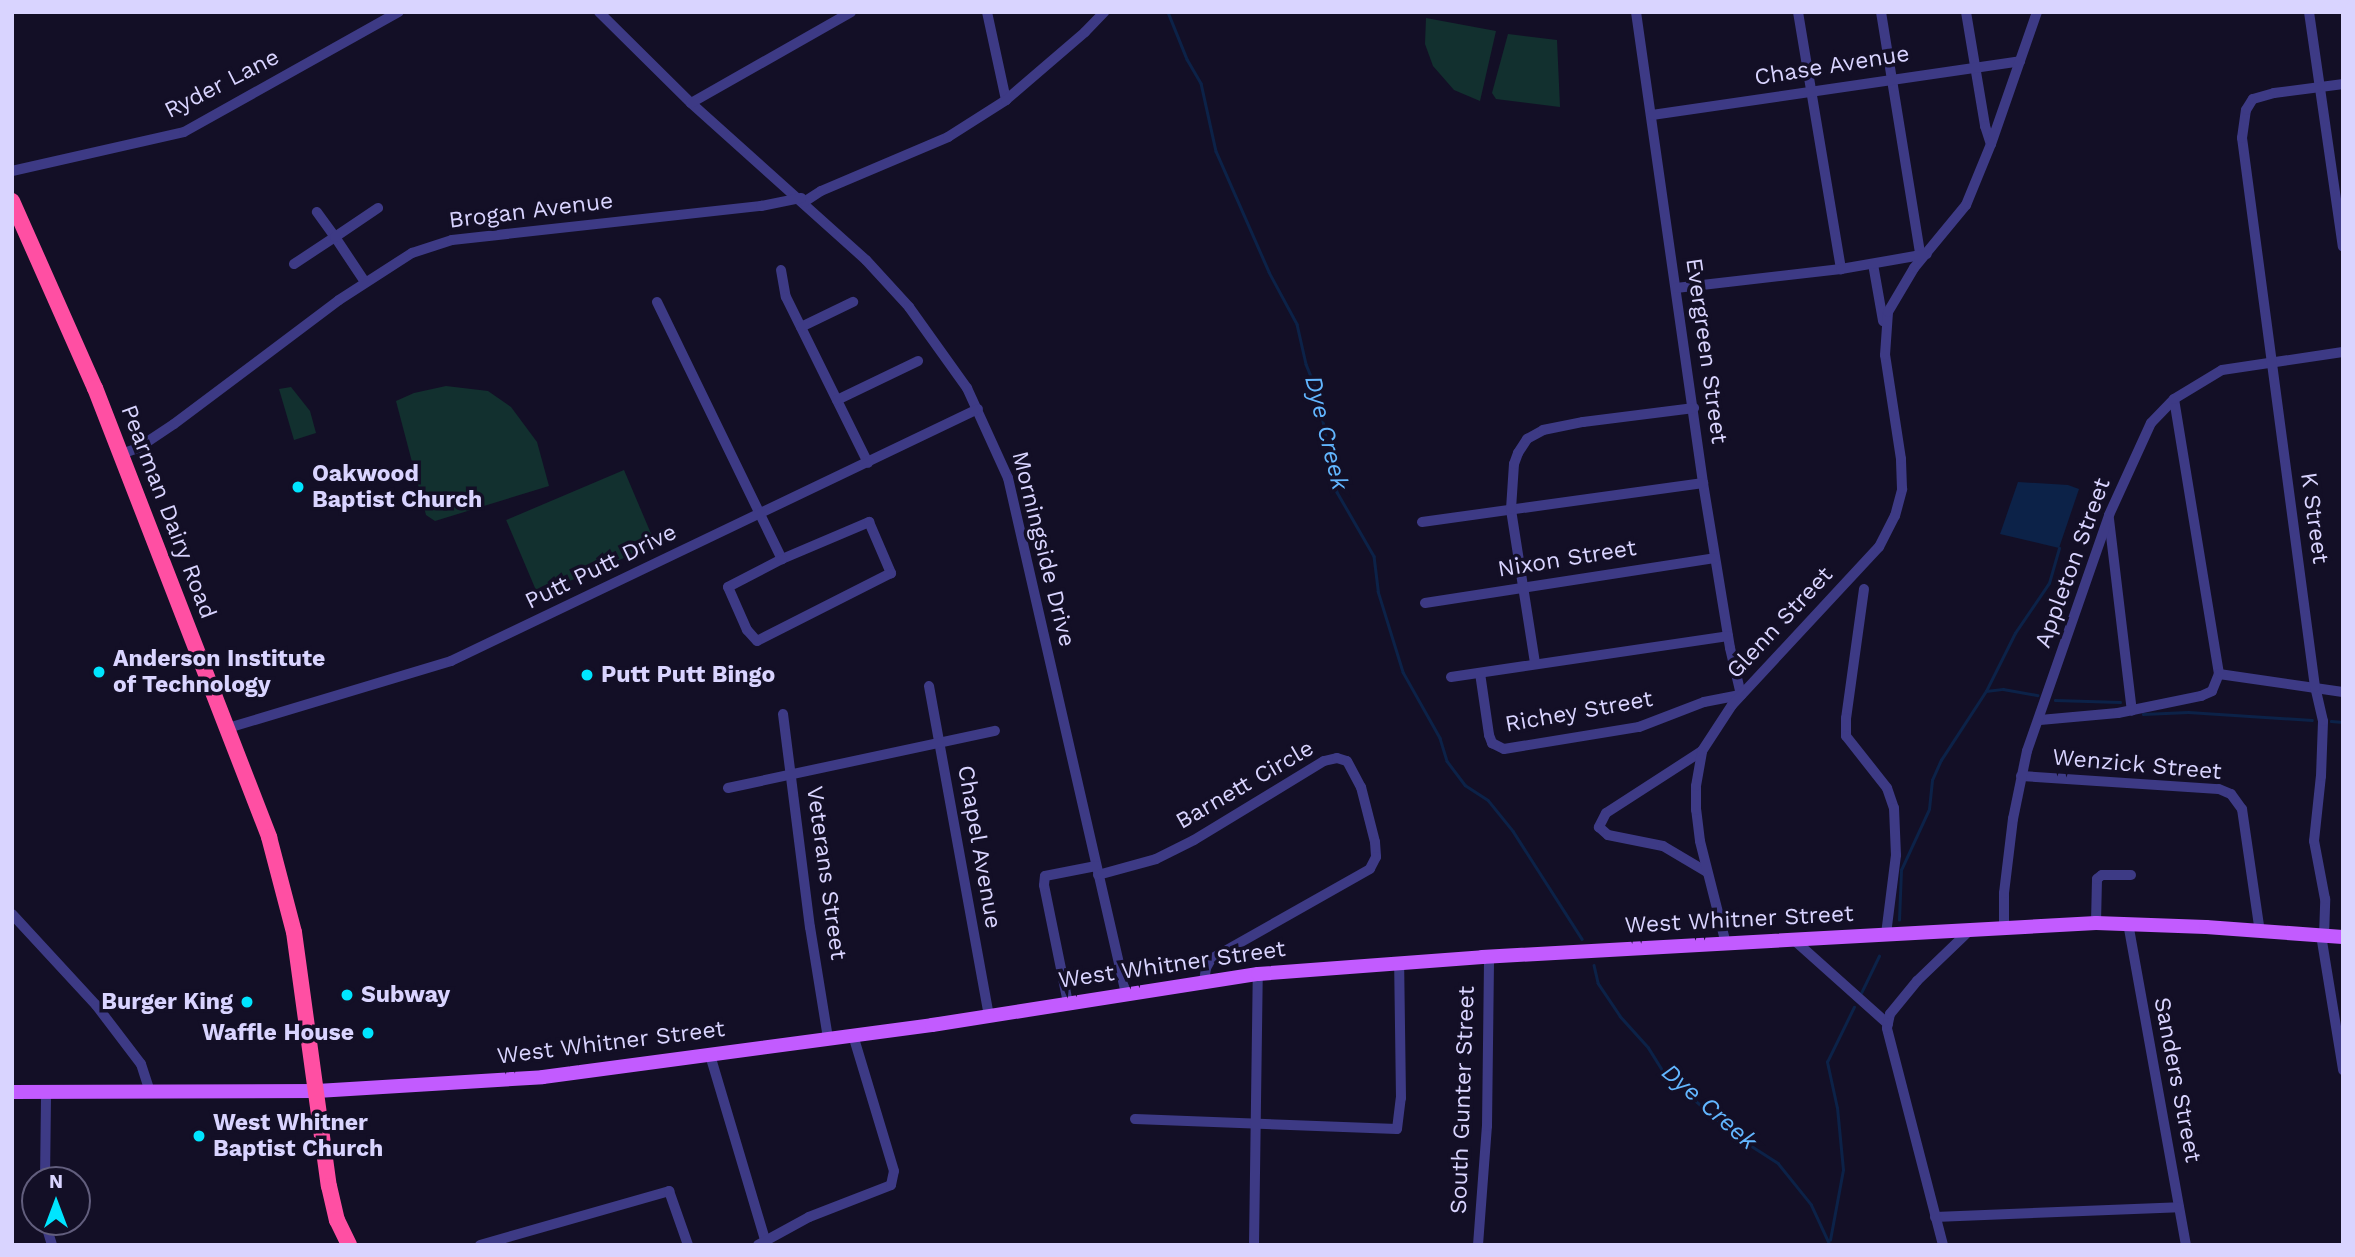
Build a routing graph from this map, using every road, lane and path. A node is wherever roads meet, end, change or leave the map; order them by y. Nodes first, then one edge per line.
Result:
1 (398, 12) edge
2 (599, 12) edge
3 (851, 12) edge
4 (987, 12) edge
5 (1104, 12) edge
6 (1636, 12) edge
7 (1798, 12) edge
8 (1881, 12) edge
9 (1966, 12) edge
10 (2037, 12) edge
11 (2309, 12) edge
12 (2020, 61) junction
13 (1974, 66) junction
14 (1892, 79) junction
15 (2343, 84) edge
16 (2319, 87) junction
17 (1811, 92) junction
18 (1006, 100) junction
19 (691, 103) junction
20 (1652, 114) junction
21 (1991, 144) junction
22 (12, 171) edge
23 (802, 200) junction
24 (12, 201) edge
25 (378, 208) dead end
26 (317, 212) dead end
27 (335, 237) junction
28 (2343, 247) edge
29 (1924, 254) junction
30 (294, 264) dead end
31 (1872, 264) junction
32 (1841, 269) junction
33 (781, 270) dead end
34 (365, 282) junction
35 (1676, 288) junction
36 (657, 302) dead end
37 (853, 302) dead end
38 (800, 327) junction
39 (1885, 331) junction
40 (2343, 352) edge
41 (918, 361) dead end
42 (2271, 362) junction
43 (2174, 399) junction
44 (837, 400) junction
45 (1694, 408) junction
46 (978, 409) junction
47 (121, 454) junction
48 (869, 463) junction
49 (1703, 483) junction
50 (1511, 509) junction
51 (761, 513) junction
52 (2109, 515) junction
53 (1422, 522) dead end
54 (1715, 558) junction
55 (782, 559) junction
56 (1523, 588) junction
57 (1864, 589) dead end
58 (1425, 603) dead end
59 (1728, 636) junction
60 (1535, 663) junction
61 (1480, 673) junction
62 (2218, 674) junction
63 (1451, 677) dead end
64 (929, 686) dead end
65 (2315, 687) junction
66 (2343, 692) edge
67 (1741, 695) junction
68 (2132, 711) junction
69 (783, 714) dead end
70 (2040, 720) junction
71 (228, 728) junction
72 (995, 731) dead end
73 (939, 743) junction
74 (1702, 751) junction
75 (792, 776) junction
76 (2021, 776) junction
77 (729, 788) dead end
78 (1097, 870) junction
79 (1707, 872) junction
80 (2131, 875) dead end
81 (12, 914) edge
82 (2096, 923) junction
83 (2128, 923) junction
84 (2004, 927) junction
85 (1972, 928) junction
86 (2260, 932) junction
87 (1886, 934) junction
88 (2323, 935) junction
89 (2343, 937) edge
90 (1794, 940) junction
91 (1726, 944) junction
92 (1489, 956) junction
93 (1399, 963) junction
94 (1258, 974) junction
95 (1204, 982) junction
96 (1126, 994) junction
97 (1068, 1003) junction
98 (989, 1015) junction
99 (1888, 1024) junction
100 (853, 1035) junction
101 (828, 1038) junction
102 (710, 1055) junction
103 (2343, 1070) edge
104 (317, 1091) junction
105 (12, 1092) edge
106 (46, 1092) junction
107 (150, 1092) junction
108 (1136, 1119) dead end
109 (1255, 1124) junction
110 (45, 1166) edge
111 (2179, 1207) junction
112 (1935, 1217) junction
113 (762, 1242) edge
114 (349, 1245) edge
115 (480, 1245) edge
116 (688, 1245) edge
117 (1254, 1245) edge
118 (1478, 1245) edge
119 (1943, 1245) edge
120 (2186, 1245) edge

1 - 22 street, Ryder Lane
2 - 19 street, Morningside Drive
3 - 19 street
4 - 18 street
5 - 18 street, Brogan Avenue
6 - 20 street, Evergreen Street
7 - 17 street
8 - 14 street
9 - 13 street
10 - 12 street, Glenn Street
11 - 16 street
12 - 13 street, Chase Avenue
12 - 21 street, Glenn Street
13 - 14 street, Chase Avenue
13 - 21 street
14 - 17 street, Chase Avenue
14 - 29 street
15 - 16 street
16 - 28 street
16 - 42 street, K Street
17 - 20 street, Chase Avenue
17 - 32 street
18 - 23 street, Brogan Avenue
19 - 23 street, Morningside Drive
20 - 35 street, Evergreen Street
21 - 29 street, Glenn Street
23 - 34 street, Brogan Avenue
23 - 46 street, Morningside Drive
24 - 47 highway, Pearman Dairy Road
25 - 27 street
26 - 27 street
27 - 30 street
27 - 34 street
29 - 31 street
29 - 39 street, Glenn Street
31 - 32 street
31 - 39 street, Glenn Street
32 - 35 street
33 - 38 street
34 - 47 street, Brogan Avenue
35 - 45 street, Evergreen Street
36 - 51 street
37 - 38 street
38 - 44 street
39 - 67 street, Glenn Street
40 - 42 street, Appleton Street
41 - 44 street
42 - 43 street, Appleton Street
42 - 65 street, K Street
43 - 52 street, Appleton Street
43 - 62 street
44 - 48 street
45 - 49 street, Evergreen Street
45 - 50 street
46 - 48 street, Putt Putt Drive
46 - 78 street, Morningside Drive
47 - 71 highway, Pearman Dairy Road
48 - 51 street, Putt Putt Drive
49 - 50 street
49 - 54 street, Evergreen Street
50 - 53 street
50 - 56 street
51 - 55 street
51 - 71 street, Putt Putt Drive
52 - 68 street
52 - 70 street, Appleton Street
54 - 56 street, Nixon Street
54 - 59 street, Evergreen Street
55 - 55 street
56 - 58 street, Nixon Street
56 - 60 street
57 - 87 street
59 - 60 street
59 - 67 street, Evergreen Street
60 - 61 street
61 - 63 street
61 - 67 street, Richey Street
62 - 65 street
62 - 68 street
64 - 73 street, Chapel Avenue
65 - 66 street
65 - 88 street, K Street
67 - 74 street, Glenn Street
68 - 70 street
69 - 75 street, Veterans Street
70 - 76 street, Appleton Street
71 - 104 highway, Pearman Dairy Road
72 - 73 street
73 - 75 street
73 - 98 street, Chapel Avenue
74 - 79 street, Glenn Street
74 - 79 street
75 - 77 street
75 - 101 street, Veterans Street
76 - 84 street, Appleton Street
76 - 86 street, Wenzick Street
78 - 95 street, Barnett Circle
78 - 96 street, Morningside Drive
78 - 97 street
79 - 91 street, Glenn Street
80 - 82 street
81 - 107 street
82 - 83 main road, West Whitner Street
82 - 84 main road, West Whitner Street
83 - 86 main road, West Whitner Street
83 - 111 street, Sanders Street
84 - 85 main road, West Whitner Street
85 - 87 main road, West Whitner Street
85 - 99 street
86 - 88 main road, West Whitner Street
87 - 90 main road, West Whitner Street
88 - 89 main road, West Whitner Street
88 - 103 street, K Street
90 - 91 main road, West Whitner Street
90 - 99 street
91 - 92 main road, West Whitner Street
92 - 93 main road, West Whitner Street
92 - 118 street, South Gunter Street
93 - 94 main road, West Whitner Street
93 - 109 street
94 - 95 main road, West Whitner Street
94 - 109 street
95 - 96 main road, West Whitner Street
96 - 97 main road, West Whitner Street
97 - 98 main road, West Whitner Street
98 - 100 main road, West Whitner Street
99 - 112 street
100 - 101 main road, West Whitner Street
100 - 113 street
101 - 102 main road, West Whitner Street
102 - 104 main road, West Whitner Street
102 - 113 street
104 - 107 main road, West Whitner Street
104 - 114 highway, Pearman Dairy Road
105 - 106 main road, West Whitner Street
106 - 107 main road, West Whitner Street
106 - 110 street
108 - 109 street
109 - 117 street
111 - 112 street
111 - 120 street, Sanders Street
112 - 119 street
115 - 116 street

